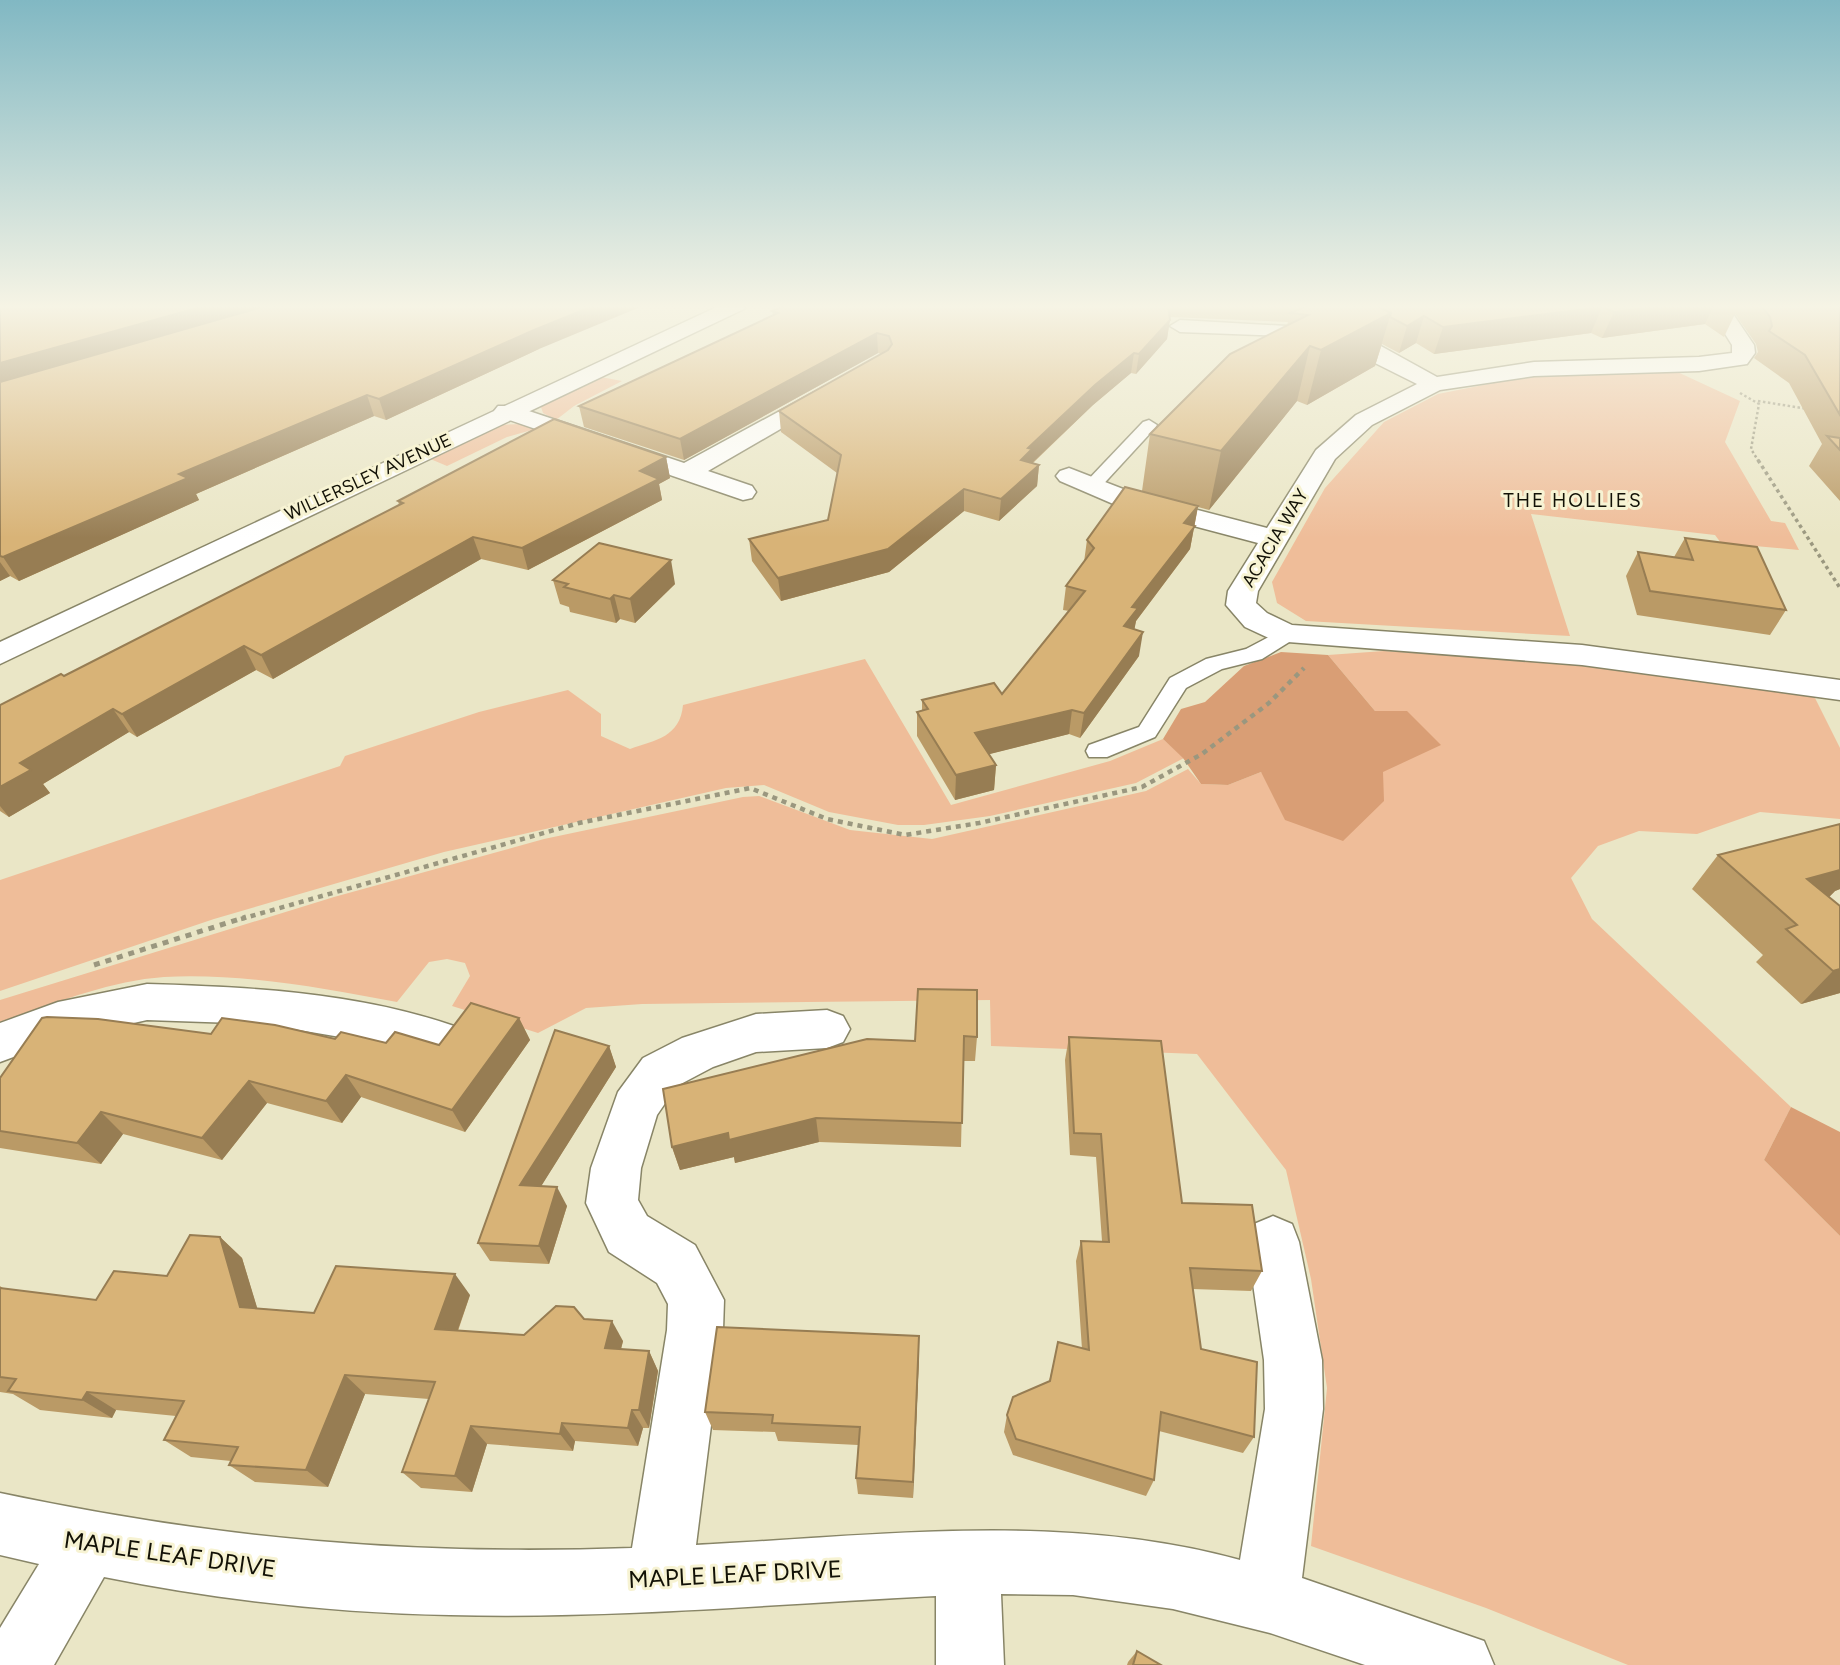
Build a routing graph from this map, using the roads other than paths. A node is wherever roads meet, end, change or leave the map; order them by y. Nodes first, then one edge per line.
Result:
1 (568, 383) edge
2 (843, 383) edge
3 (1443, 383) edge
4 (1434, 384) joint
5 (506, 411) junction
6 (1149, 425) dead end
7 (686, 473) junction
8 (1080, 482) joint
9 (743, 492) dead end
10 (1276, 539) junction
11 (1286, 634) junction
12 (0, 654) edge
13 (1839, 693) edge
14 (1098, 751) dead end
15 (827, 1029) dead end
16 (438, 1040) dead end
17 (0, 1043) edge
18 (1273, 1242) dead end
19 (0, 1524) edge
20 (87, 1545) junction
21 (968, 1562) junction
22 (659, 1579) junction
23 (1267, 1598) junction
24 (16, 1665) edge
25 (970, 1665) edge
26 (1460, 1665) edge

1 - 5 street, WILLERSLEY AVENUE
2 - 7 street
3 - 4 street, ACACIA WAY
4 - 10 street, ACACIA WAY
5 - 7 street
5 - 12 street, WILLERSLEY AVENUE
6 - 8 lane
7 - 9 street
8 - 10 street
10 - 11 street, ACACIA WAY
11 - 13 street, ACACIA WAY
11 - 14 lane
15 - 22 street
16 - 17 street
18 - 23 street
19 - 20 street, MAPLE LEAF DRIVE
20 - 22 street, MAPLE LEAF DRIVE
20 - 24 street
21 - 22 street, MAPLE LEAF DRIVE
21 - 23 street, MAPLE LEAF DRIVE
21 - 25 street
23 - 26 street, MAPLE LEAF DRIVE

